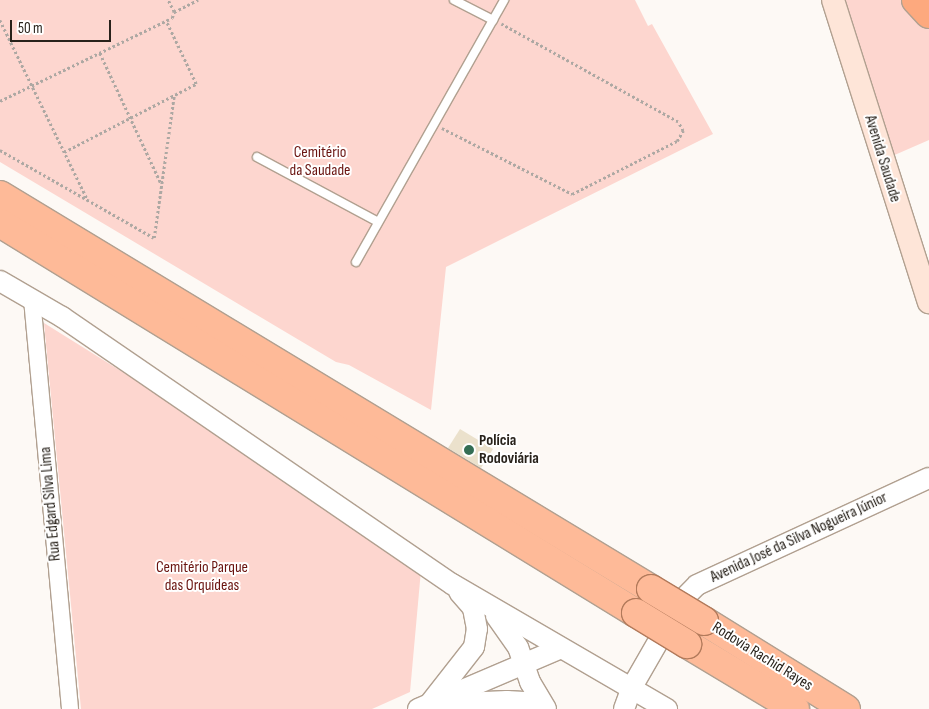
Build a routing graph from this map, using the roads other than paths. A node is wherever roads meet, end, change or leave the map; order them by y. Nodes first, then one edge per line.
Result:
1 (454, 0) edge
2 (504, 0) edge
3 (916, 0) edge
4 (835, 5) edge
5 (929, 14) edge
6 (493, 20) junction
7 (257, 157) dead end
8 (0, 195) edge
9 (378, 222) junction
10 (0, 223) edge
11 (356, 262) dead end
12 (0, 281) edge
13 (32, 299) junction
14 (929, 302) edge
15 (929, 478) edge
16 (452, 584) junction
17 (488, 607) junction
18 (559, 649) junction
19 (524, 665) junction
20 (632, 687) junction
21 (423, 707) edge
22 (70, 709) edge
23 (541, 709) edge
24 (546, 709) edge
25 (624, 709) edge
26 (667, 709) edge
27 (794, 709) edge
28 (846, 709) edge

1 - 6 lane
2 - 6 lane
3 - 5 highway
4 - 14 main road, Avenida Saudade
6 - 9 lane
7 - 9 lane
8 - 28 highway, Rodovia Rachid Rayes, bridge
9 - 11 lane
10 - 27 highway, Rodovia Rachid Rayes, bridge
12 - 13 street
13 - 16 street
13 - 22 street, Rua Edgard Silva Lima
15 - 20 street, Avenida José da Silva Nogueira Júnior
16 - 17 street
16 - 21 street
17 - 18 street
17 - 19 street
18 - 19 street
18 - 20 street
19 - 21 street
19 - 24 street
20 - 25 street, Avenida José da Silva Nogueira Júnior
20 - 26 street
21 - 23 street

